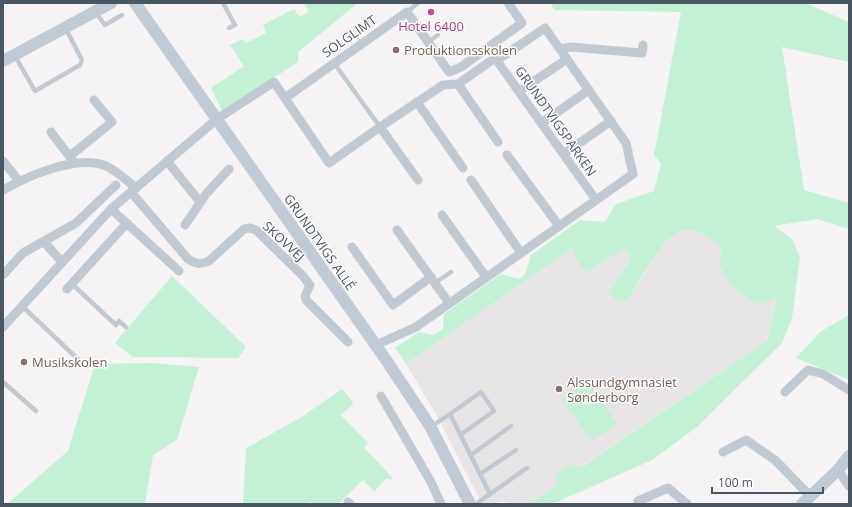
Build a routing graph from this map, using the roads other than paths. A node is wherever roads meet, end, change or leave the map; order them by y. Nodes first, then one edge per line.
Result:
1 (111, 3) edge
2 (135, 3) edge
3 (223, 3) edge
4 (418, 3) edge
5 (508, 3) edge
6 (95, 12) junction
7 (407, 12) junction
8 (122, 15) dead end
9 (65, 28) junction
10 (229, 28) dead end
11 (438, 35) dead end
12 (428, 42) junction
13 (643, 45) dead end
14 (560, 49) junction
15 (14, 55) junction
16 (502, 57) dead end
17 (567, 59) junction
18 (3, 61) edge
19 (334, 63) junction
20 (458, 84) junction
21 (524, 88) dead end
22 (589, 90) junction
23 (285, 98) junction
24 (94, 100) dead end
25 (417, 102) junction
26 (216, 119) junction
27 (546, 120) dead end
28 (611, 122) junction
29 (380, 127) junction
30 (51, 132) dead end
31 (498, 142) dead end
32 (568, 152) dead end
33 (507, 155) dead end
34 (72, 160) junction
35 (3, 161) edge
36 (167, 161) junction
37 (463, 168) dead end
38 (229, 169) dead end
39 (418, 180) dead end
40 (471, 180) dead end
41 (19, 181) junction
42 (116, 185) dead end
43 (3, 190) edge
44 (133, 190) junction
45 (596, 200) junction
46 (200, 202) junction
47 (111, 209) junction
48 (442, 215) dead end
49 (126, 223) junction
50 (185, 225) dead end
51 (559, 226) junction
52 (396, 230) dead end
53 (44, 242) junction
54 (352, 248) dead end
55 (521, 253) junction
56 (62, 262) junction
57 (179, 271) dead end
58 (451, 272) dead end
59 (3, 275) edge
60 (486, 277) junction
61 (433, 280) junction
62 (70, 286) joint
63 (449, 303) junction
64 (22, 306) junction
65 (3, 327) edge
66 (126, 327) dead end
67 (348, 342) dead end
68 (376, 345) junction
69 (82, 362) dead end
70 (3, 382) edge
71 (849, 390) edge
72 (785, 392) dead end
73 (381, 396) dead end
74 (36, 411) dead end
75 (450, 414) junction
76 (430, 426) junction
77 (511, 426) dead end
78 (460, 435) junction
79 (516, 450) dead end
80 (723, 452) dead end
81 (470, 455) junction
82 (849, 456) edge
83 (527, 468) dead end
84 (838, 470) junction
85 (480, 474) junction
86 (849, 486) edge
87 (490, 494) junction
88 (807, 500) edge
89 (638, 501) dead end
90 (441, 504) edge
91 (470, 504) edge
92 (476, 504) edge
93 (687, 504) edge

1 - 6 street
2 - 26 street, GRUNDTVIGS ALLÉ
3 - 10 lane
4 - 7 lane
5 - 12 street
6 - 8 lane
6 - 9 street
7 - 12 street
7 - 19 street, SOLGLIMT
9 - 15 street
9 - 15 lane
11 - 12 lane
13 - 14 street
14 - 16 street
14 - 17 street
15 - 18 street
17 - 21 street
17 - 22 street
19 - 23 street, SOLGLIMT
19 - 29 lane
20 - 25 street, GRUNDTVIGSPARKEN
20 - 31 street
20 - 45 street, GRUNDTVIGSPARKEN
22 - 27 street
22 - 28 street
23 - 26 street
23 - 29 street, GRUNDTVIGSPARKEN
24 - 34 street
25 - 29 street, GRUNDTVIGSPARKEN
25 - 37 street
26 - 36 street
26 - 68 street, GRUNDTVIGS ALLÉ
28 - 32 street
28 - 45 street
29 - 39 street
30 - 34 street
33 - 51 street
34 - 41 street
34 - 44 street
35 - 41 street
36 - 44 street
36 - 46 street
38 - 46 street
40 - 55 street
41 - 43 street
42 - 53 street
44 - 47 street
44 - 67 street, SKOVVEJ
45 - 51 street
46 - 50 street
47 - 49 street
47 - 56 street
48 - 60 street
49 - 57 street
49 - 62 street
51 - 55 street
52 - 61 street
53 - 56 street
53 - 59 street
54 - 61 street
55 - 60 street
56 - 64 street
58 - 61 lane
60 - 63 street
61 - 63 street
62 - 66 lane
63 - 68 street
64 - 65 street
64 - 69 lane
68 - 76 street, GRUNDTVIGS ALLÉ
70 - 74 lane
71 - 72 street
73 - 90 street
75 - 76 lane
75 - 78 lane
75 - 78 lane
76 - 91 street, GRUNDTVIGS ALLÉ
77 - 81 lane
78 - 81 lane
79 - 85 lane
80 - 88 street
81 - 85 lane
82 - 84 street
83 - 87 lane
84 - 86 street
84 - 88 street
85 - 87 lane
87 - 92 lane
89 - 93 street

